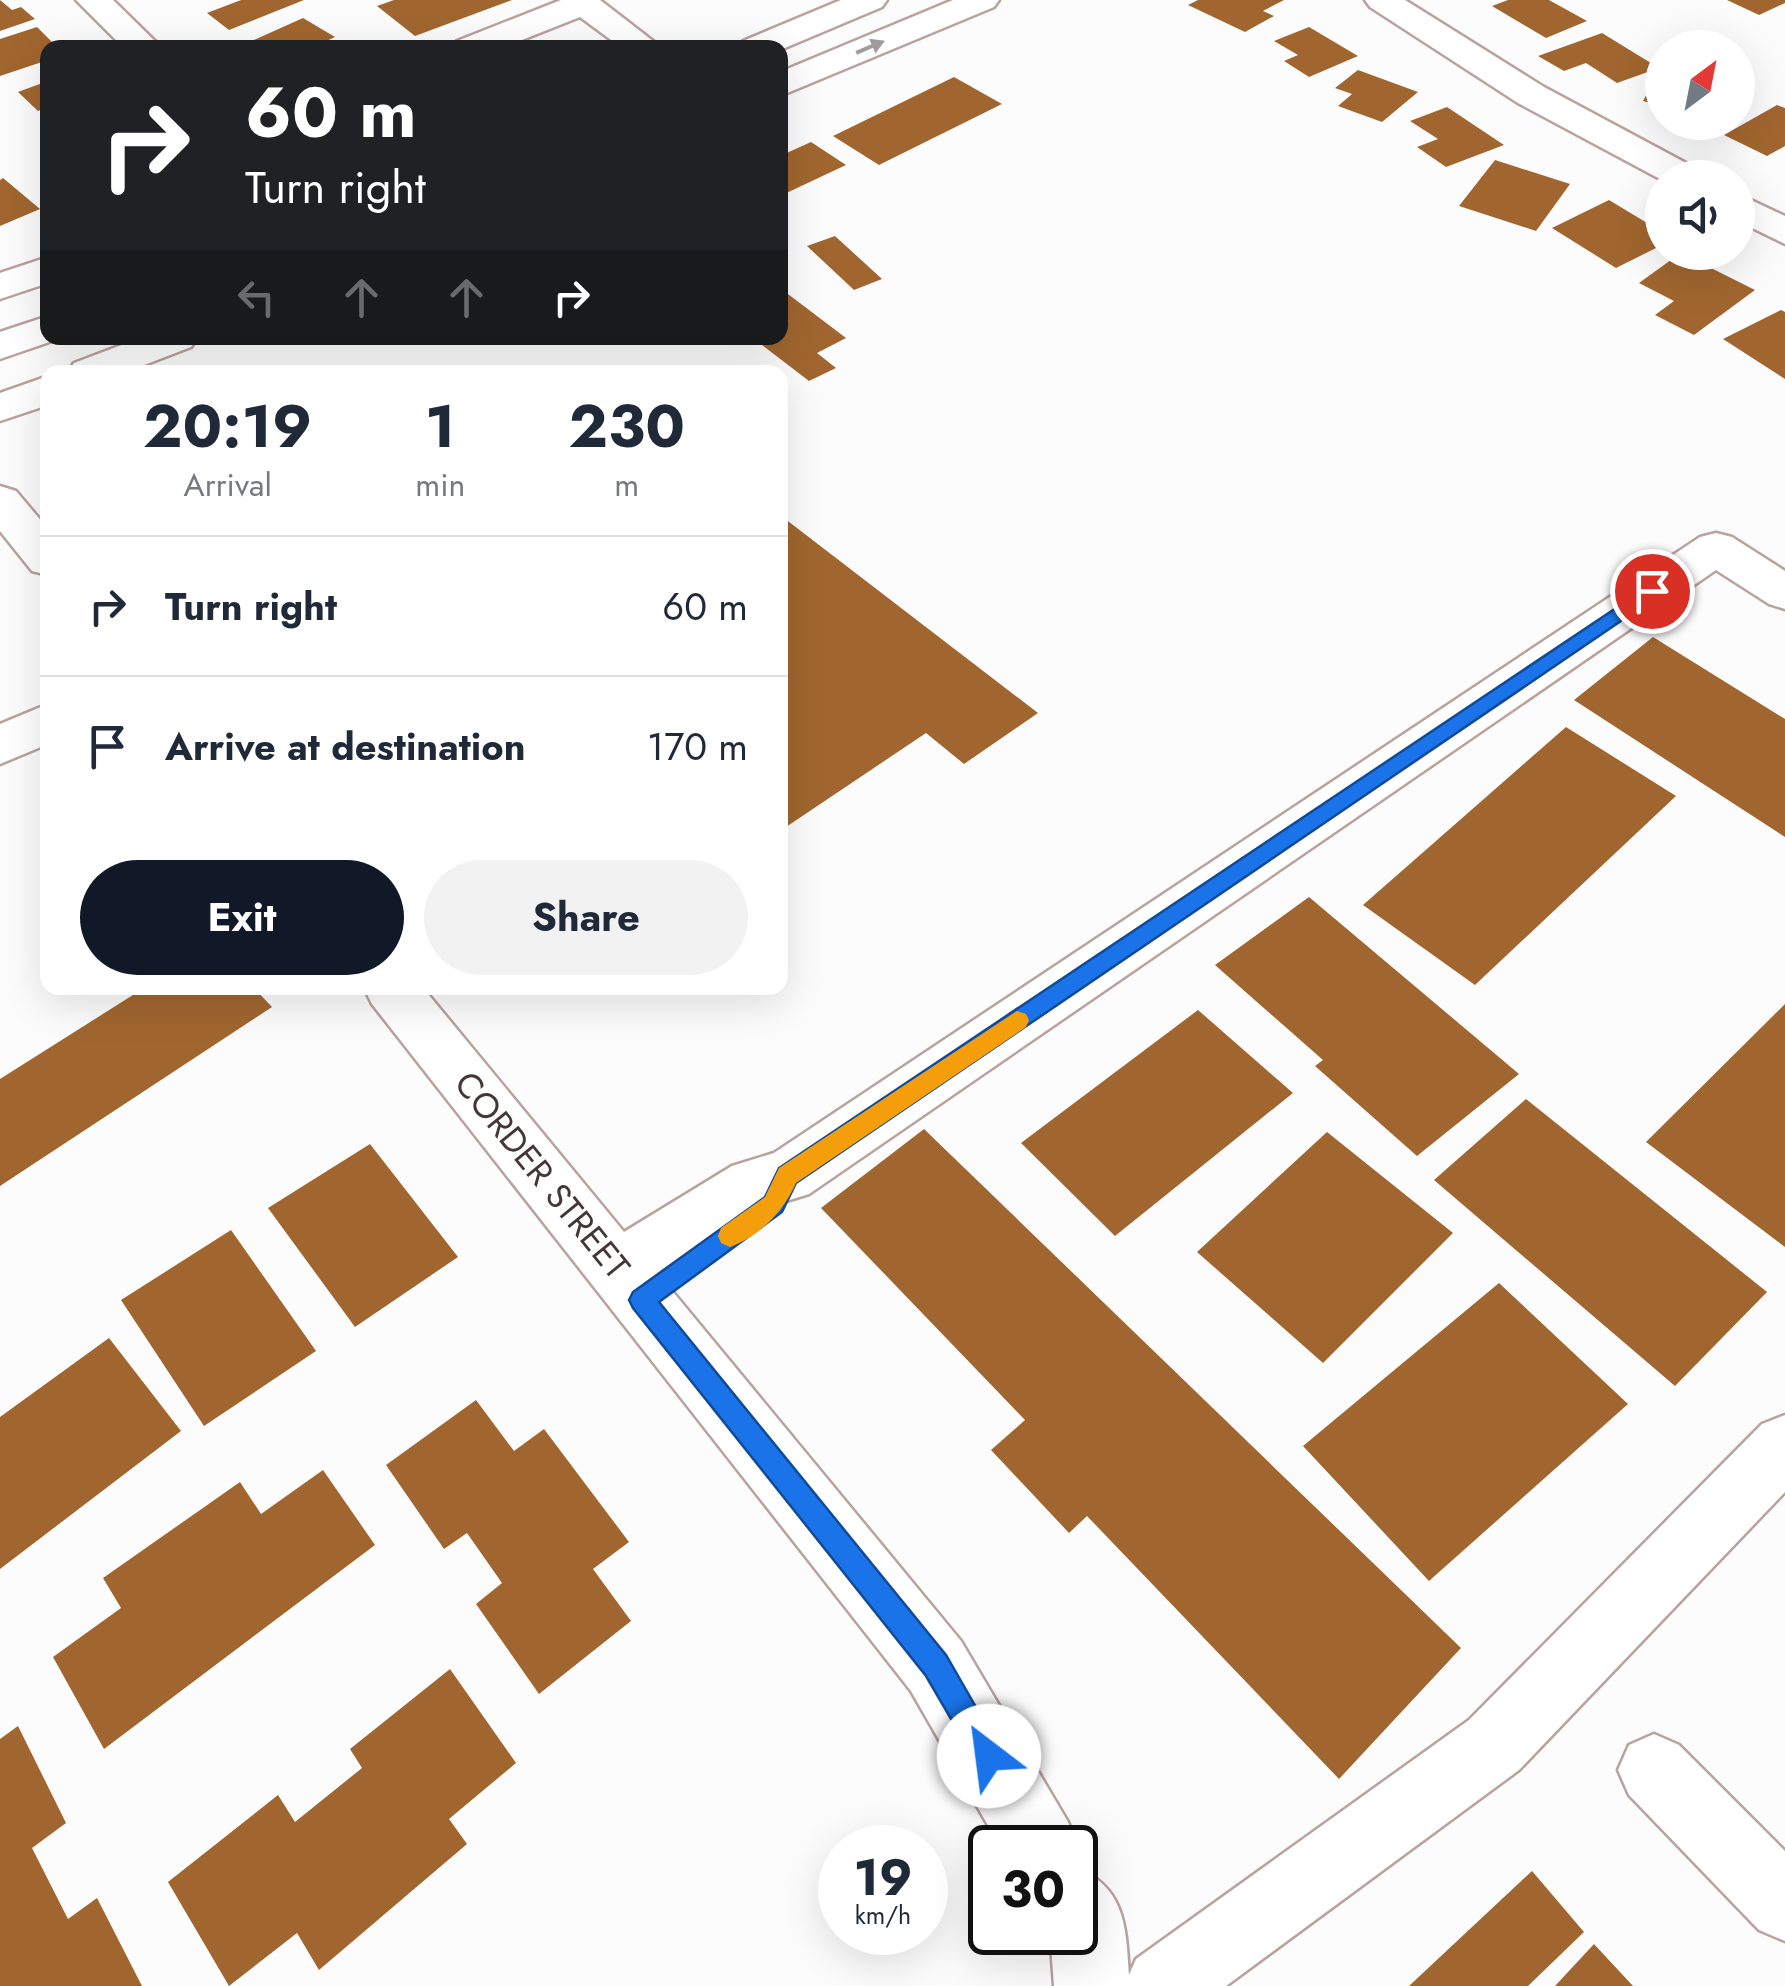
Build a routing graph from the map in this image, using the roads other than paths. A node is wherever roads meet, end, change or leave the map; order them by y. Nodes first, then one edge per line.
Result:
1 (93, 0) edge
2 (870, 0) edge
3 (982, 0) edge
4 (1382, 0) edge
5 (581, 2) edge
6 (539, 37) edge
7 (136, 40) edge
8 (634, 40) edge
9 (774, 40) edge
10 (788, 82) edge
11 (1652, 160) edge
12 (1755, 215) edge
13 (1785, 232) edge
14 (40, 331) edge
15 (158, 345) edge
16 (0, 346) edge
17 (107, 365) edge
18 (40, 392) edge
19 (0, 408) edge
20 (0, 501) edge
21 (40, 550) edge
22 (1785, 592) edge
23 (40, 726) edge
24 (0, 746) edge
25 (397, 995) edge
26 (630, 1284) junction
27 (1785, 1446) edge
28 (1654, 1770) dead end
29 (1029, 1825) edge
30 (1785, 1904) edge
31 (1090, 1955) edge
32 (1092, 1986) edge
33 (1163, 1986) edge

1 - 7 street
2 - 9 street
10 -> 3 street
4 - 11 street
5 - 6 street
5 - 8 street
12 - 13 street
14 - 16 street
15 - 17 street
18 - 19 street
20 - 21 street
22 - 26 street
23 - 24 street
25 - 26 street, CORDER STREET
26 - 29 street, CORDER STREET
27 - 33 street
28 - 30 street
31 - 32 street

